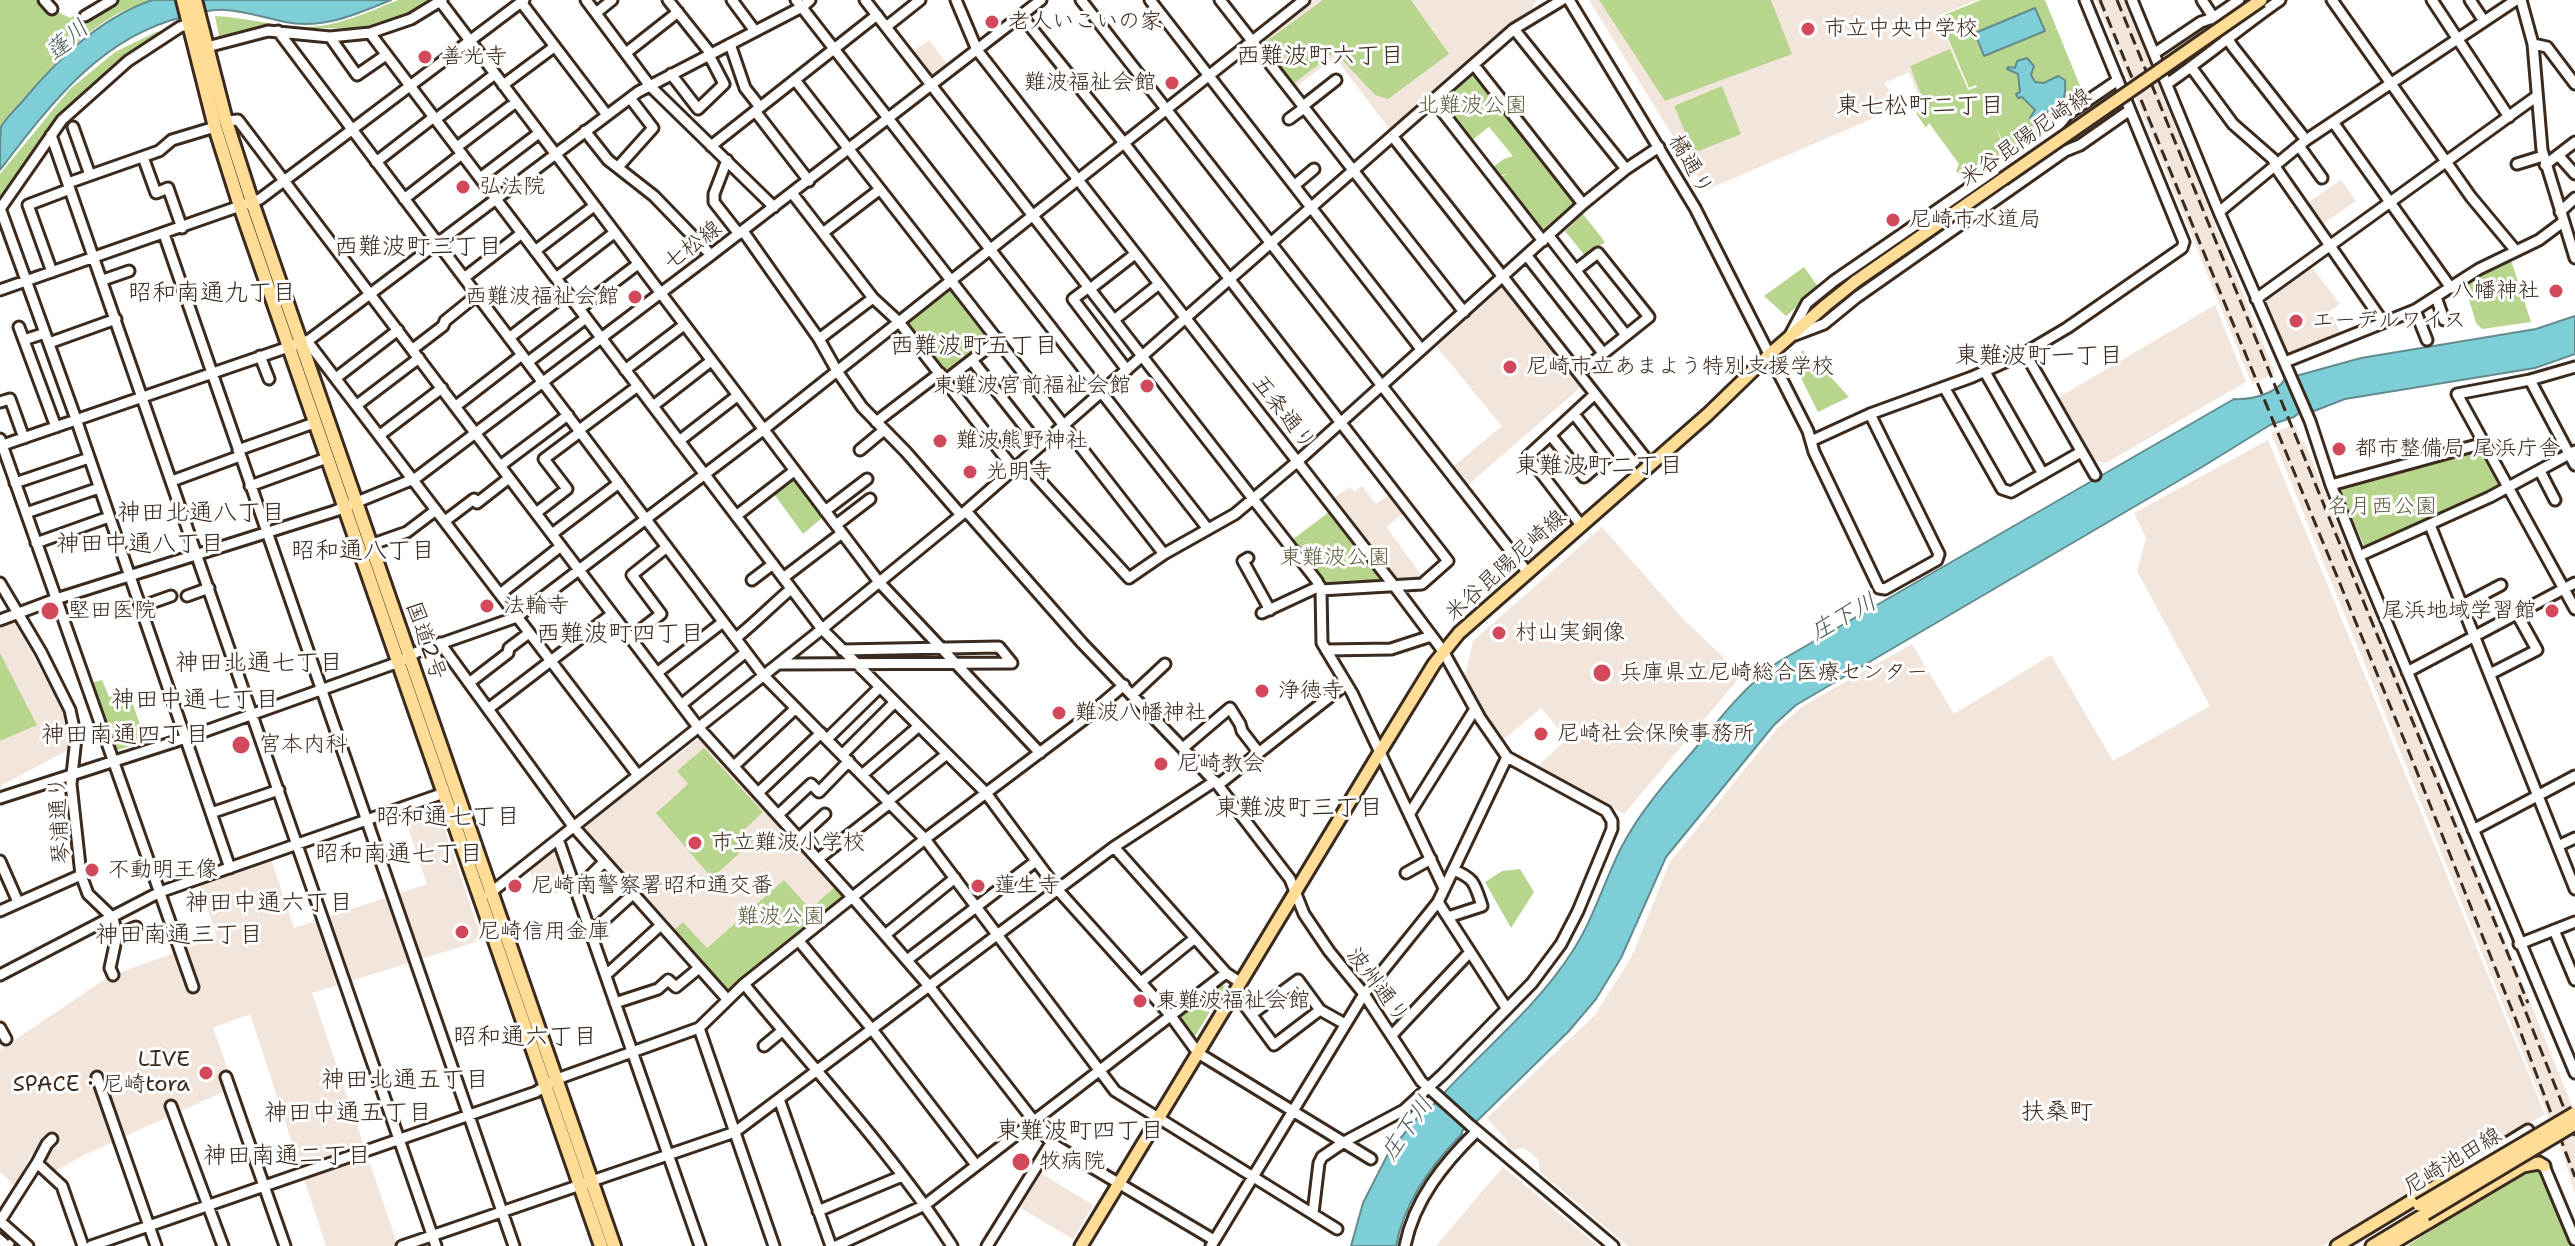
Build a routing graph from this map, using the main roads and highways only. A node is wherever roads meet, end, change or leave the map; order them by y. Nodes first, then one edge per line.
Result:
1 (183, 0) edge
2 (195, 0) edge
3 (2261, 0) edge
4 (192, 21) junction
5 (221, 124) junction
6 (299, 343) junction
7 (350, 504) junction
8 (404, 660) junction
9 (2575, 1113) edge
10 (2575, 1124) edge
11 (2544, 1166) road end
12 (586, 1182) junction
13 (2476, 1195) junction
14 (2422, 1210) junction
15 (601, 1246) edge
16 (614, 1246) edge
17 (1081, 1246) edge
18 (2337, 1246) edge
19 (2351, 1246) edge
20 (2372, 1246) edge
21 (2388, 1246) edge

1 - 4 highway, 国道2号
2 - 4 highway, 国道2号
3 - 17 main road, 米谷昆陽尼崎線, bridge
4 - 5 highway, 国道2号
4 - 5 highway, 国道2号
5 - 6 highway, 国道2号
6 - 7 highway, 国道2号
6 - 7 highway, 国道2号
7 - 8 highway, 国道2号
7 - 8 highway, 国道2号
8 - 12 highway, 国道2号
8 - 12 highway, 国道2号
9 - 14 main road, 尼崎池田線, bridge
10 - 14 main road, 尼崎池田線, bridge
11 - 13 main road
12 - 15 highway, 国道2号
12 - 16 highway, 国道2号
13 - 18 main road
13 - 21 main road
14 - 19 main road, 尼崎池田線
14 - 20 main road, 尼崎池田線

